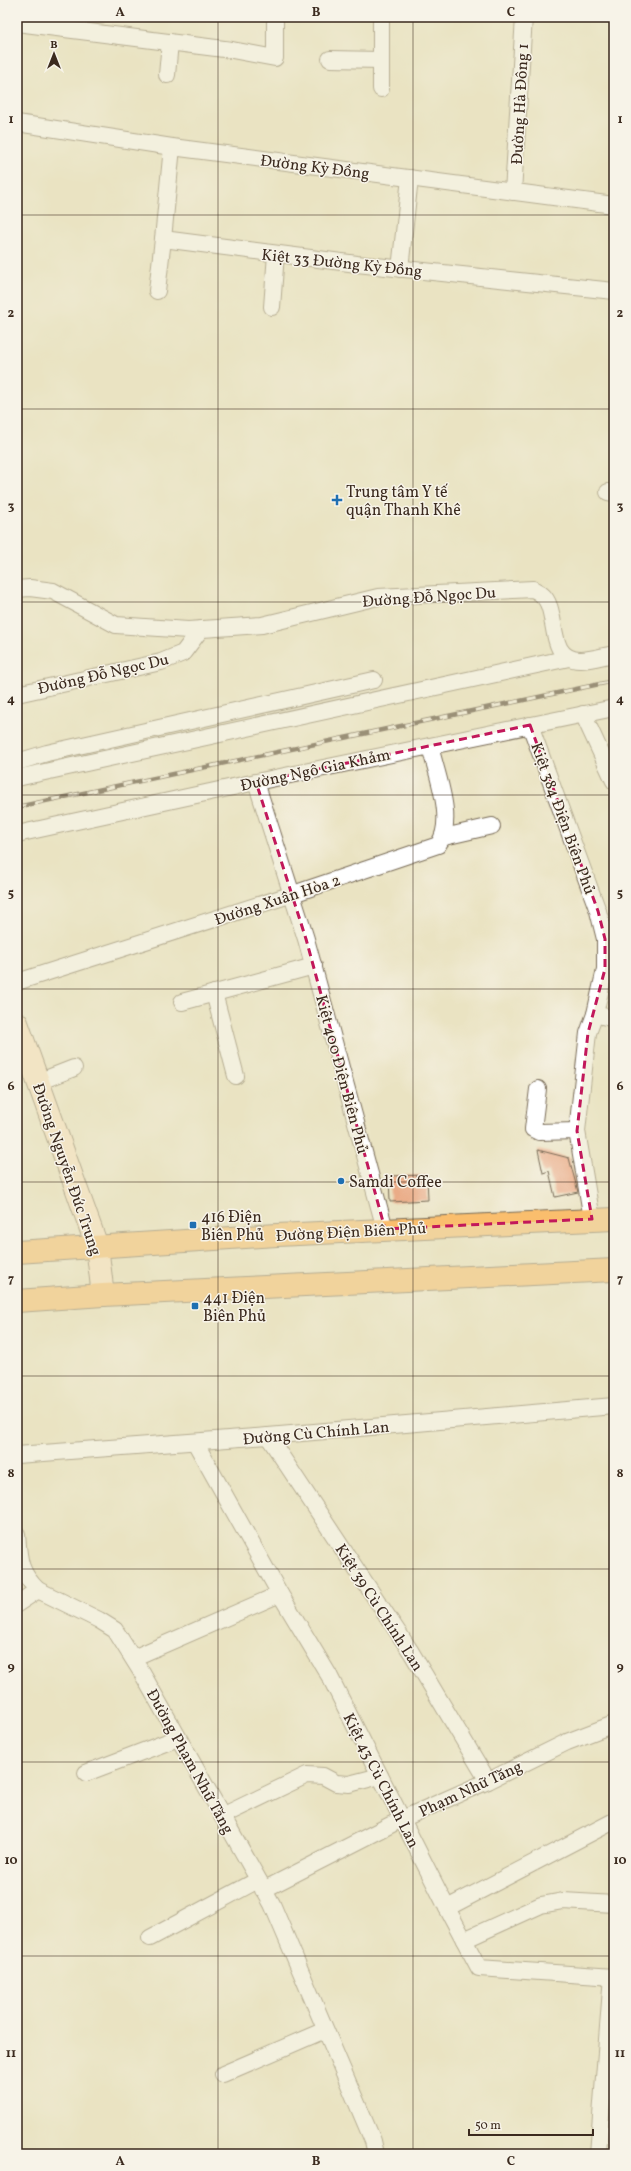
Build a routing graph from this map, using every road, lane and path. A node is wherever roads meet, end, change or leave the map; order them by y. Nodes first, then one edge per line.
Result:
1 (276, 17) edge
2 (381, 17) edge
3 (524, 17) edge
4 (17, 23) edge
5 (170, 42) junction
6 (330, 59) dead end
7 (381, 60) junction
8 (167, 75) dead end
9 (381, 89) dead end
10 (17, 123) edge
11 (172, 147) junction
12 (410, 178) junction
13 (513, 192) junction
14 (614, 205) edge
15 (163, 239) junction
16 (276, 254) junction
17 (400, 268) junction
18 (157, 291) dead end
19 (614, 291) edge
20 (272, 307) dead end
21 (17, 589) edge
22 (201, 629) junction
23 (614, 654) edge
24 (569, 658) junction
25 (374, 680) dead end
26 (17, 694) edge
27 (614, 708) edge
28 (583, 714) junction
29 (530, 725) junction
30 (430, 746) junction
31 (17, 762) edge
32 (17, 778) edge
33 (614, 781) edge
34 (256, 782) junction
35 (492, 826) dead end
36 (17, 834) edge
37 (444, 837) junction
38 (294, 894) junction
39 (314, 966) junction
40 (17, 982) edge
41 (214, 993) junction
42 (182, 1002) dead end
43 (595, 1014) junction
44 (614, 1018) edge
45 (17, 1023) edge
46 (74, 1068) dead end
47 (236, 1076) dead end
48 (38, 1082) junction
49 (538, 1089) dead end
50 (577, 1131) junction
51 (592, 1219) junction
52 (614, 1219) edge
53 (384, 1229) junction
54 (97, 1246) junction
55 (17, 1252) edge
56 (614, 1270) edge
57 (103, 1295) junction
58 (17, 1301) edge
59 (614, 1406) edge
60 (268, 1436) junction
61 (196, 1442) junction
62 (17, 1455) edge
63 (17, 1534) edge
64 (38, 1590) junction
65 (280, 1594) junction
66 (17, 1604) edge
67 (133, 1658) junction
68 (614, 1724) edge
69 (178, 1738) junction
70 (86, 1773) dead end
71 (380, 1776) junction
72 (488, 1781) junction
73 (222, 1816) junction
74 (402, 1819) junction
75 (614, 1821) edge
76 (261, 1885) junction
77 (614, 1904) edge
78 (447, 1908) junction
79 (150, 1938) dead end
80 (464, 1940) junction
81 (613, 1976) edge
82 (325, 2030) junction
83 (223, 2074) dead end
84 (376, 2154) edge
85 (598, 2154) edge

1 - 5 street
2 - 7 street
3 - 13 street, Đường Hà Đông 1
4 - 5 street
5 - 8 street
6 - 7 street
7 - 9 street
10 - 11 street, Đường Kỳ Đồng
11 - 12 street, Đường Kỳ Đồng
11 - 15 street
12 - 13 street, Đường Kỳ Đồng
12 - 17 street
13 - 14 street, Đường Kỳ Đồng
15 - 16 street, Kiệt 33 Đường Kỳ Đồng
15 - 18 street
16 - 17 street, Kiệt 33 Đường Kỳ Đồng
16 - 20 street
17 - 19 street, Kiệt 33 Đường Kỳ Đồng
21 - 22 street, Đường Đỗ Ngọc Du
22 - 24 street, Đường Đỗ Ngọc Du
22 - 26 street, Đường Đỗ Ngọc Du
23 - 24 street
24 - 32 street
25 - 31 street
27 - 28 street, Đường Ngô Gia Khảm
28 - 29 street, Đường Ngô Gia Khảm
28 - 33 street
29 - 30 street, Đường Ngô Gia Khảm
29 - 43 street, Kiệt 384 Điện Biên Phủ
30 - 34 street, Đường Ngô Gia Khảm
30 - 37 street
34 - 36 street, Đường Ngô Gia Khảm
34 - 38 street, Kiệt 400 Điện Biên Phủ
35 - 37 street
37 - 38 street, Đường Xuân Hòa 2
38 - 39 street, Kiệt 400 Điện Biên Phủ
38 - 40 street, Đường Xuân Hòa 2
39 - 41 street
39 - 53 street, Kiệt 400 Điện Biên Phủ
41 - 42 street
41 - 47 street
43 - 44 street
43 - 50 street, Kiệt 384 Điện Biên Phủ
45 - 48 street, Đường Nguyễn Đức Trung
46 - 48 street
48 - 54 street, Đường Nguyễn Đức Trung
49 - 50 street
50 - 51 street, Kiệt 384 Điện Biên Phủ
51 - 52 main road, Đường Điện Biên Phủ
51 - 53 main road, Đường Điện Biên Phủ
53 - 54 main road, Đường Điện Biên Phủ
54 - 55 main road, Đường Điện Biên Phủ
54 - 57 street, Đường Nguyễn Đức Trung
56 - 57 main road
57 - 58 main road
59 - 60 street, Đường Cù Chính Lan
60 - 61 street, Đường Cù Chính Lan
60 - 72 street, Kiệt 39 Cù Chính Lan
61 - 62 street, Đường Cù Chính Lan
61 - 65 street, Kiệt 43 Cù Chính Lan
63 - 64 street, Đường Phạm Nhữ Tăng
64 - 66 street
64 - 67 street, Đường Phạm Nhữ Tăng
65 - 67 street
65 - 71 street, Kiệt 43 Cù Chính Lan
67 - 69 street, Đường Phạm Nhữ Tăng
68 - 72 street, Phạm Nhữ Tăng
69 - 70 street
69 - 73 street, Đường Phạm Nhữ Tăng
71 - 73 street
71 - 74 street, Kiệt 43 Cù Chính Lan
72 - 74 street, Phạm Nhữ Tăng
73 - 76 street, Đường Phạm Nhữ Tăng
74 - 76 street, Phạm Nhữ Tăng
74 - 78 street, Kiệt 43 Cù Chính Lan
75 - 78 street
76 - 79 street, Phạm Nhữ Tăng
76 - 82 street, Đường Phạm Nhữ Tăng
77 - 80 street
78 - 80 street, Kiệt 43 Cù Chính Lan
80 - 81 street, Kiệt 43 Cù Chính Lan
81 - 85 street
82 - 83 street
82 - 84 street, Đường Phạm Nhữ Tăng

